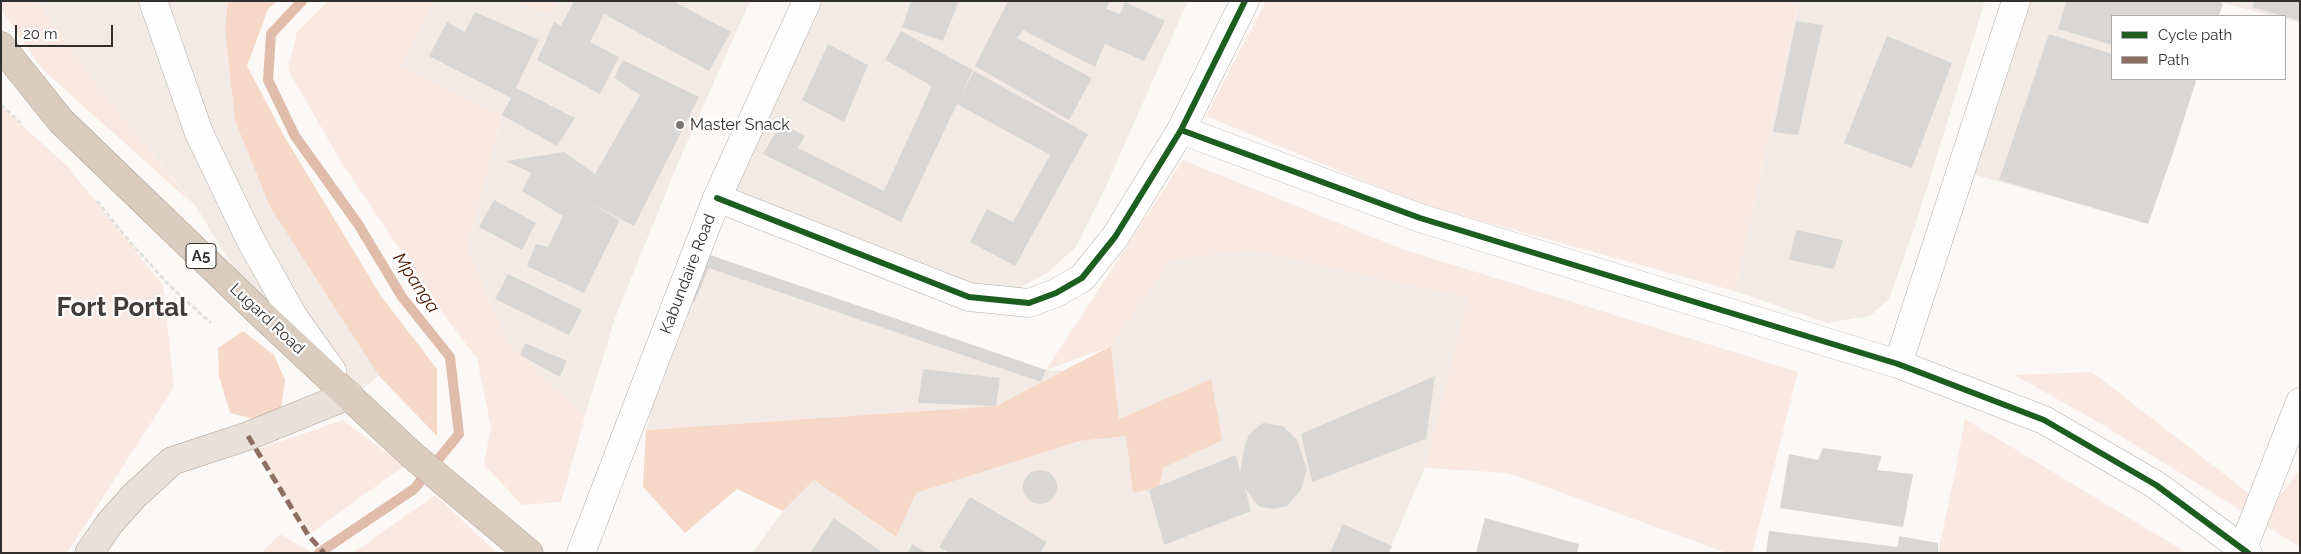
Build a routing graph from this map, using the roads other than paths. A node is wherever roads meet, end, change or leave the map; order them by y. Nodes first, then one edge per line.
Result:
1 (153, 1) edge
2 (807, 1) edge
3 (1245, 1) edge
4 (2016, 1) edge
5 (1, 46) edge
6 (1181, 130) junction
7 (717, 198) junction
8 (1898, 364) junction
9 (349, 395) junction
10 (2300, 402) edge
11 (2245, 550) edge
12 (89, 553) edge
13 (529, 553) edge
14 (581, 553) edge

1 - 9 street
2 - 7 street, Kabundaire Road
3 - 6 street
4 - 8 street
5 - 9 highway, Lugard Road / A5
6 - 7 street
6 - 8 street
7 - 14 street, Kabundaire Road
8 - 11 street
9 - 12 main road
9 - 13 highway, Lugard Road / A5
10 - 11 street

